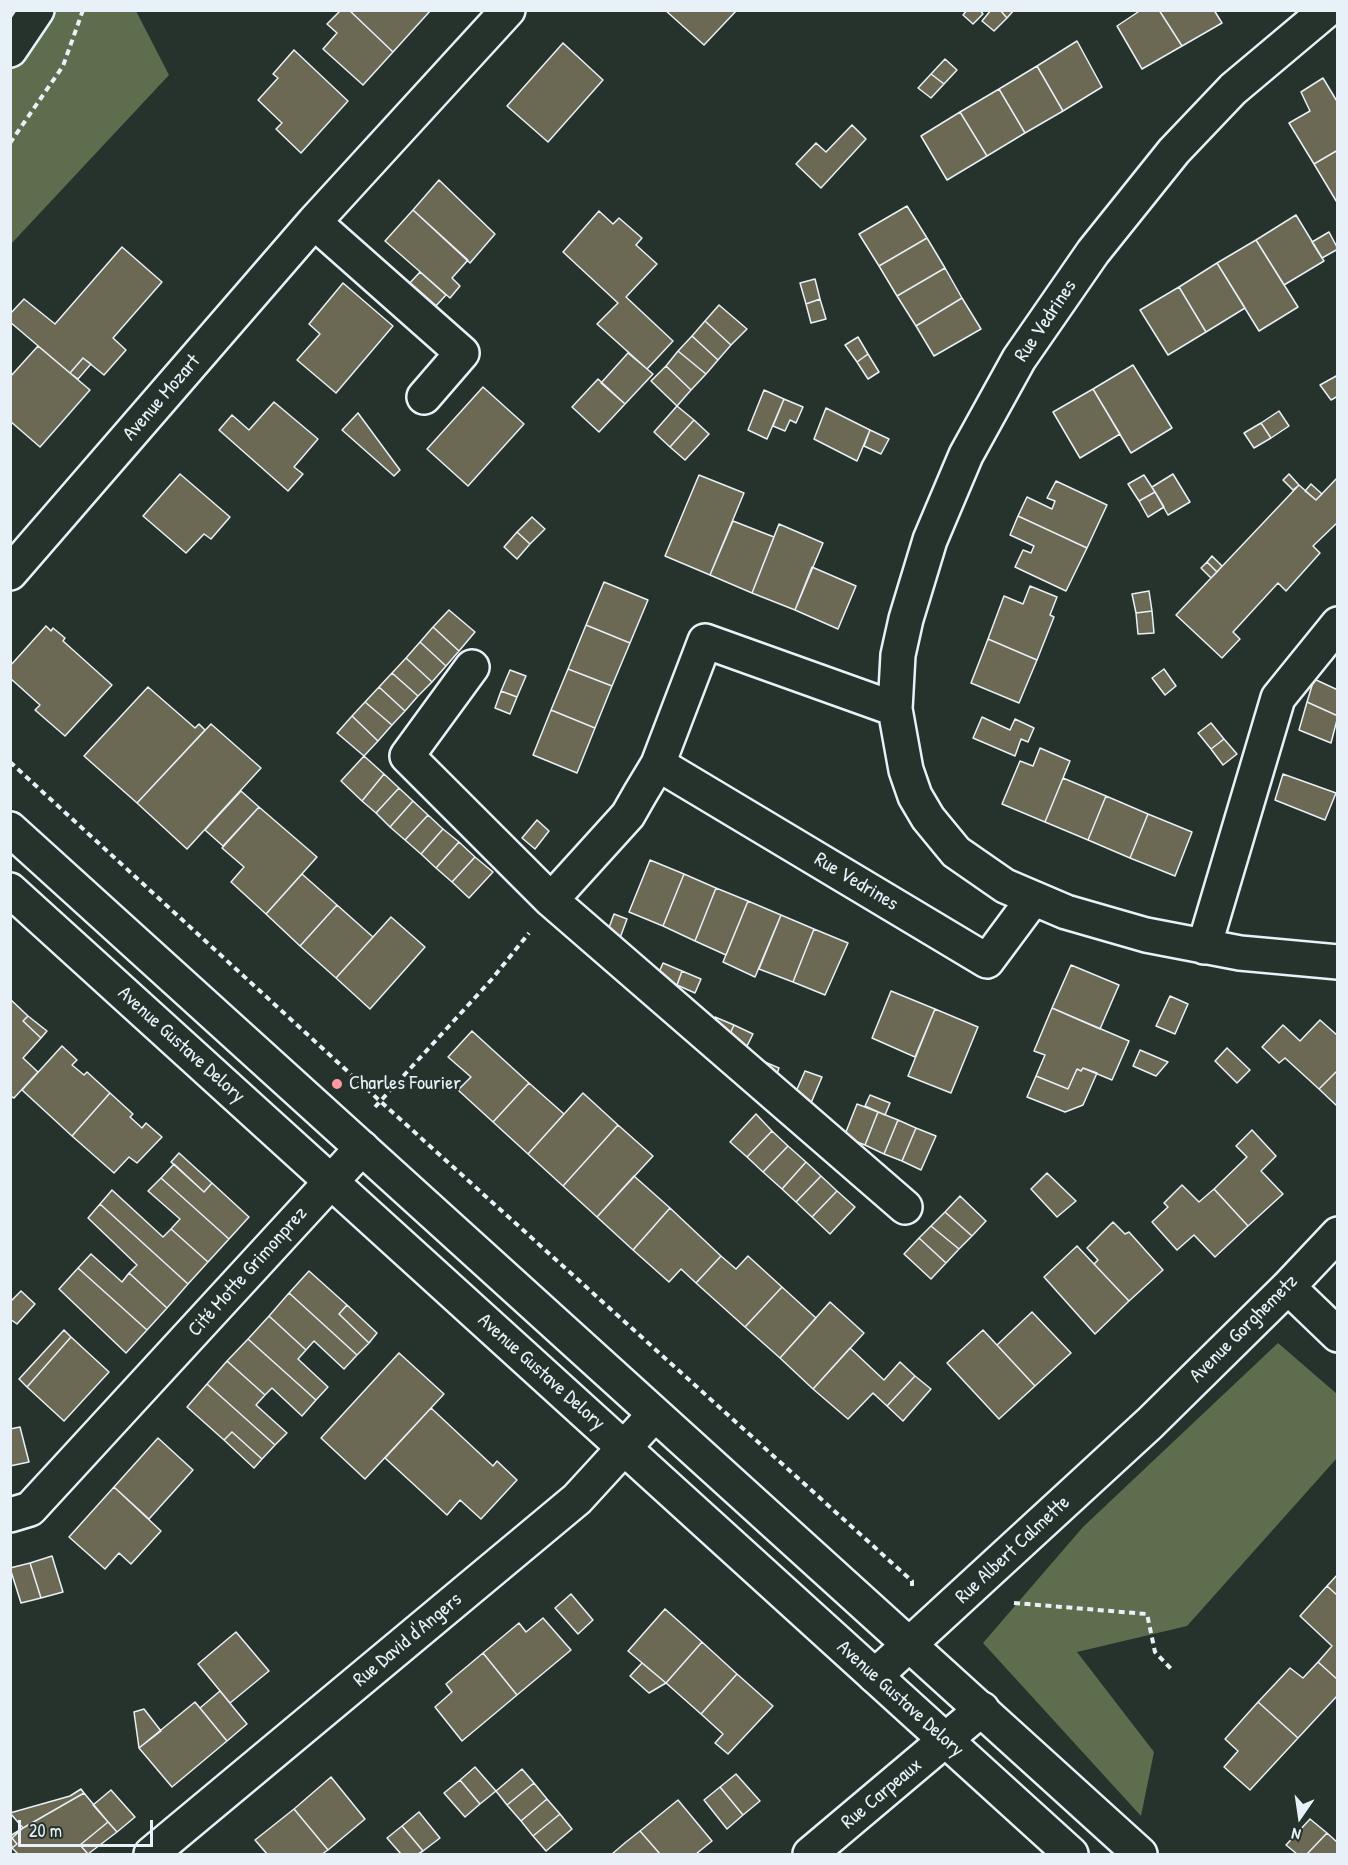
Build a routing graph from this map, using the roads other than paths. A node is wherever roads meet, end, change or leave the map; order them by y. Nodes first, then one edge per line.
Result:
1 (37, 10) edge
2 (508, 10) edge
3 (1327, 10) edge
4 (10, 50) edge
5 (314, 222) junction
6 (424, 397) dead end
7 (10, 573) edge
8 (1338, 624) edge
9 (472, 667) dead end
10 (895, 709) junction
11 (658, 764) junction
12 (10, 830) edge
13 (10, 890) edge
14 (1033, 899) junction
15 (551, 900) junction
16 (1204, 948) junction
17 (1338, 962) edge
18 (355, 1142) junction
19 (331, 1182) junction
20 (904, 1207) dead end
21 (1338, 1234) edge
22 (1288, 1287) junction
23 (1338, 1335) edge
24 (654, 1414) junction
25 (1150, 1423) joint
26 (624, 1448) junction
27 (10, 1515) edge
28 (911, 1644) junction
29 (875, 1676) junction
30 (982, 1709) junction
31 (946, 1740) junction
32 (151, 1854) edge
33 (810, 1854) edge
34 (1071, 1854) edge
35 (1140, 1854) edge

1 - 4 street
2 - 5 street, Avenue Mozart
3 - 10 street, Rue Vedrines
5 - 6 street
5 - 7 street, Avenue Mozart
8 - 16 street
9 - 15 street
10 - 11 street
10 - 14 street, Rue Vedrines
11 - 14 street, Rue Vedrines
11 - 15 street
12 - 18 street
13 - 19 street, Avenue Gustave Delory
14 - 16 street, Rue Vedrines
15 - 20 street
16 - 17 street, Rue Vedrines
18 - 19 street, Cité Motte Grimonprez
18 - 24 street
19 - 26 street, Avenue Gustave Delory
19 - 27 street, Cité Motte Grimonprez
21 - 22 street, Avenue Gorghemetz
22 - 23 street
22 - 25 street, Avenue Gorghemetz
24 - 26 street, Rue David d'Angers
24 - 28 street
25 - 28 street, Rue Albert Calmette
26 - 29 street, Avenue Gustave Delory
26 - 32 street, Rue David d'Angers
28 - 29 street, Rue Albert Calmette
28 - 30 street
29 - 31 street, Avenue Gustave Delory
30 - 31 street, Rue Carpeaux
30 - 35 street
31 - 33 street, Rue Carpeaux
31 - 34 street, Avenue Gustave Delory

